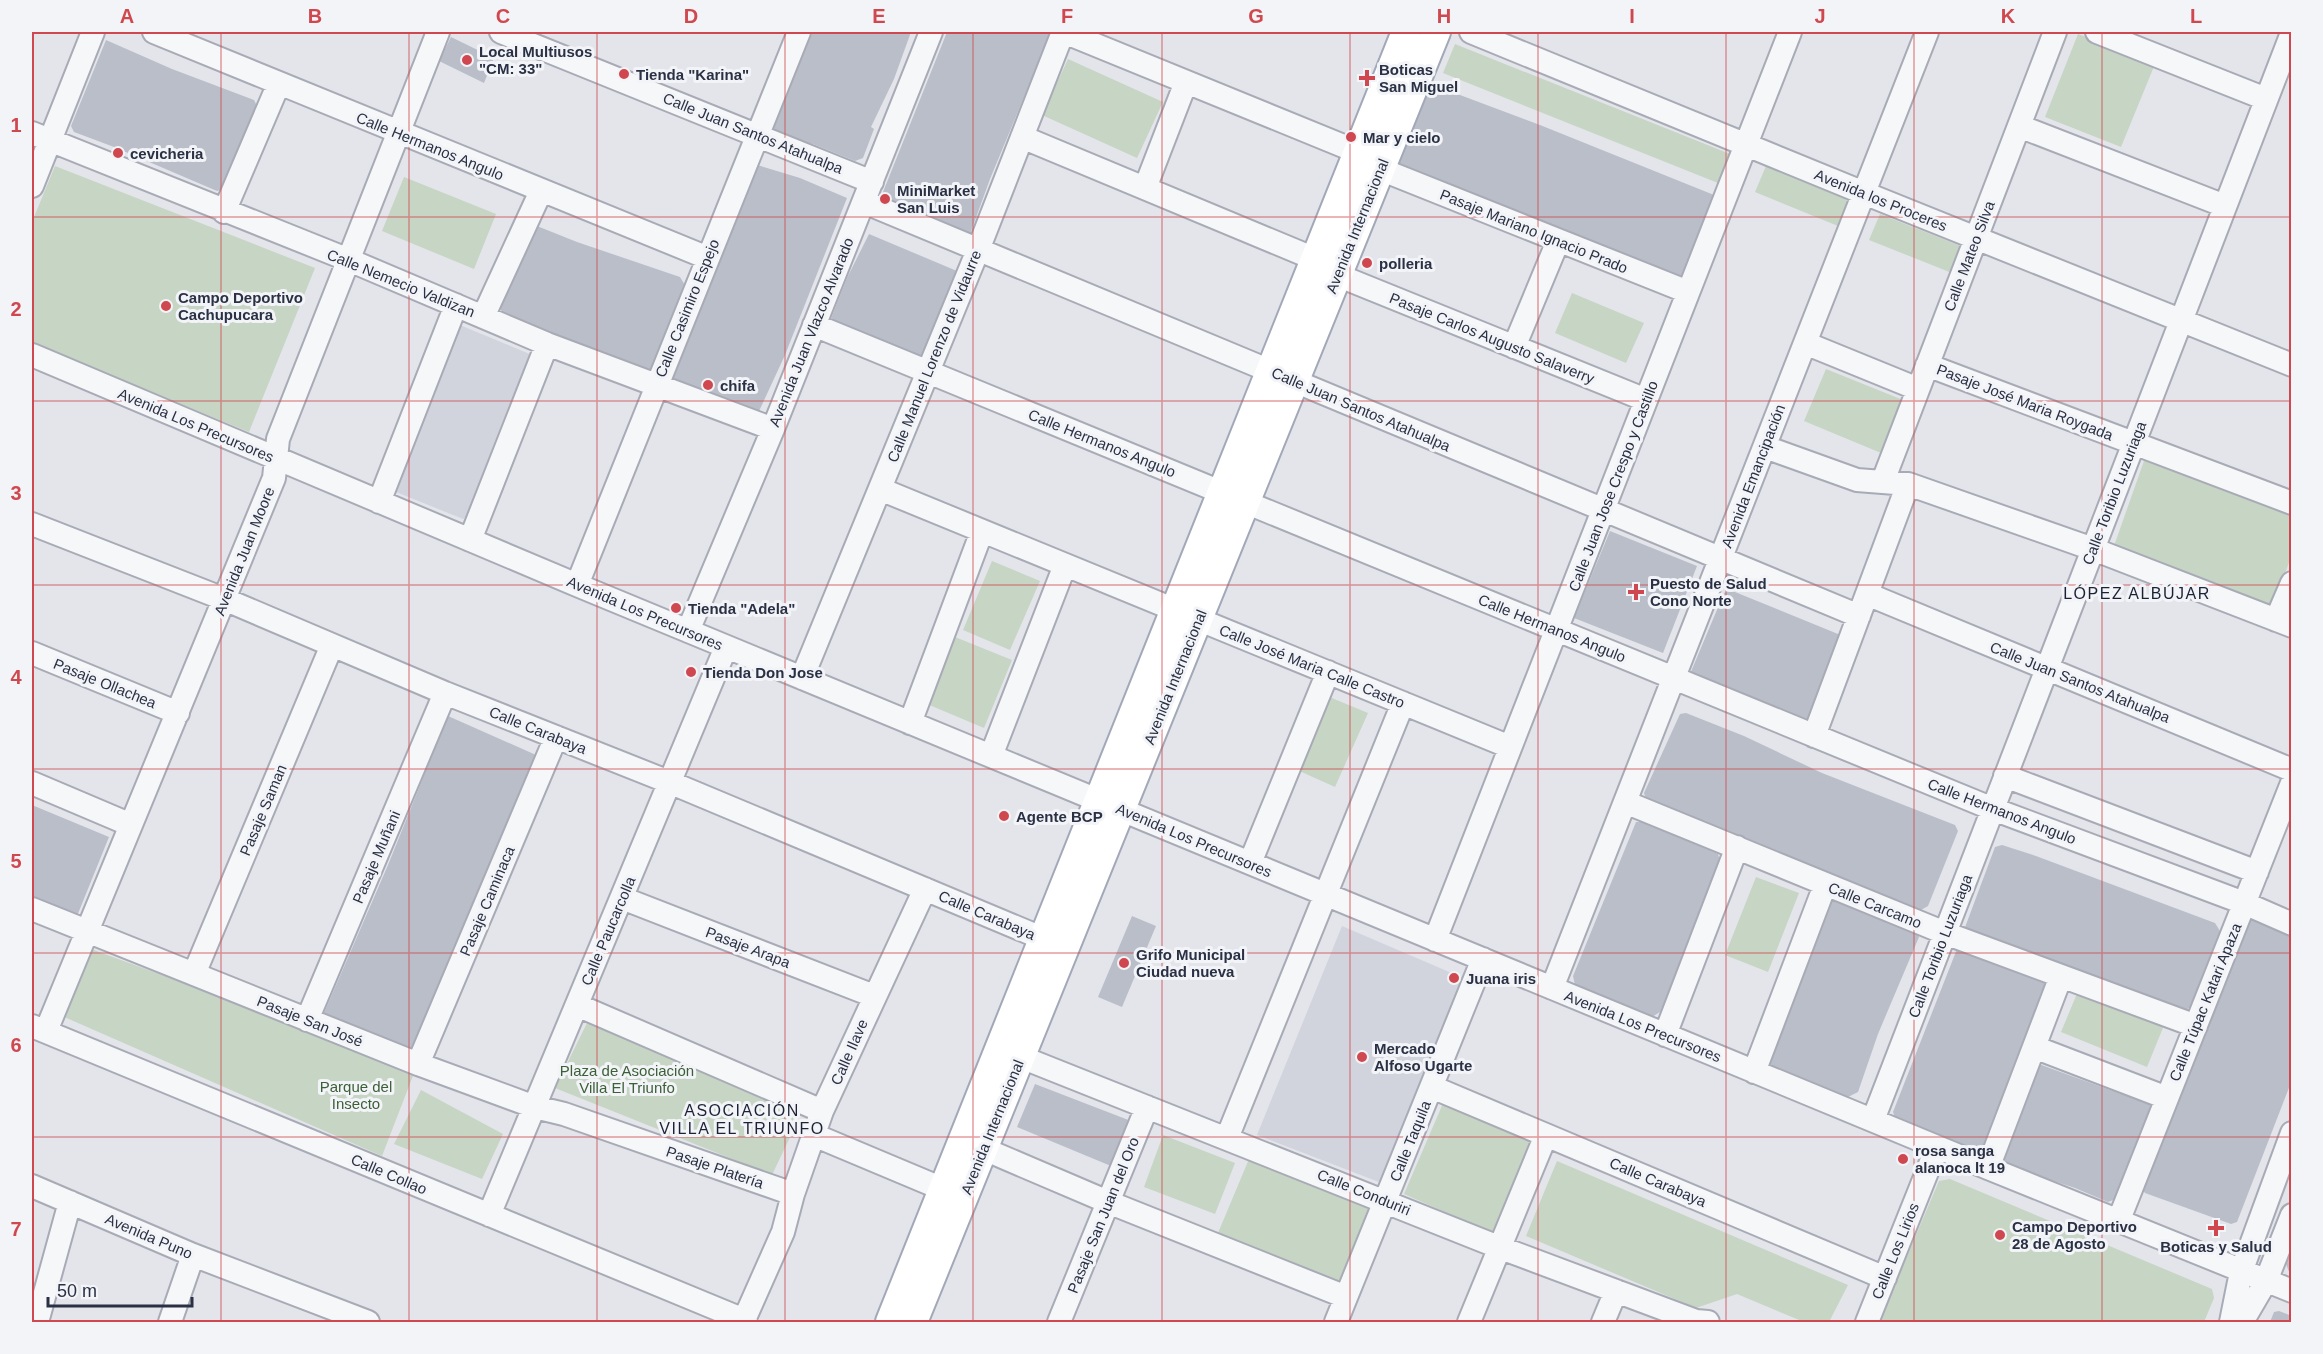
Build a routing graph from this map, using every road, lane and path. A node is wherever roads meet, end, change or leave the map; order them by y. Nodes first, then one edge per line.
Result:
1 (93, 32) edge
2 (154, 32) edge
3 (438, 32) edge
4 (501, 32) edge
5 (799, 32) edge
6 (931, 32) edge
7 (1063, 32) edge
8 (1406, 32) edge
9 (1436, 32) edge
10 (1471, 32) edge
11 (1790, 32) edge
12 (1927, 32) edge
13 (2055, 32) edge
14 (2097, 32) edge
15 (2292, 33) edge
16 (1186, 82) junction
17 (279, 83) junction
18 (2266, 99) junction
19 (2019, 126) junction
20 (399, 133) junction
21 (758, 135) junction
22 (40, 137) edge
23 (1022, 137) junction
24 (1746, 145) junction
25 (1369, 160) junction
26 (32, 186) edge
27 (1145, 188) junction
28 (541, 191) junction
29 (868, 192) junction
30 (1864, 193) junction
31 (2225, 206) junction
32 (224, 212) junction
33 (1976, 239) junction
34 (1558, 241) junction
35 (978, 250) junction
36 (708, 258) junction
37 (349, 260) junction
38 (1326, 267) junction
39 (1688, 292) junction
40 (456, 305) junction
41 (483, 317) junction
42 (2180, 321) junction
43 (814, 325) junction
44 (1805, 343) junction
45 (547, 344) junction
46 (1514, 347) junction
47 (32, 355) edge
48 (1927, 365) junction
49 (2292, 365) edge
50 (928, 372) junction
51 (1282, 376) junction
52 (656, 385) junction
53 (1918, 389) junction
54 (1646, 400) junction
55 (772, 429) junction
56 (2134, 442) junction
57 (1765, 447) junction
58 (276, 459) junction
59 (1883, 481) junction
60 (1908, 484) junction
61 (880, 489) junction
62 (1233, 497) junction
63 (380, 502) junction
64 (2292, 503) edge
65 (1603, 510) junction
66 (32, 524) edge
67 (982, 531) junction
68 (470, 540) junction
69 (2093, 549) junction
70 (1721, 559) junction
71 (1065, 565) junction
72 (2292, 583) edge
73 (577, 585) junction
74 (1868, 594) junction
75 (224, 599) junction
76 (1186, 615) junction
77 (1859, 616) junction
78 (2284, 623) edge
79 (1556, 630) junction
80 (688, 631) junction
81 (332, 645) junction
82 (726, 647) junction
83 (32, 653) edge
84 (2047, 668) junction
85 (1328, 672) junction
86 (802, 678) junction
87 (1674, 679) junction
88 (445, 693) junction
89 (1403, 703) junction
90 (178, 713) junction
91 (910, 723) junction
92 (1814, 736) junction
93 (556, 737) junction
94 (1510, 747) junction
95 (991, 756) junction
96 (2292, 770) edge
97 (2005, 776) junction
98 (669, 782) junction
99 (32, 783) edge
100 (2292, 783) edge
101 (1625, 802) junction
102 (1110, 805) junction
103 (1993, 809) junction
104 (131, 825) junction
105 (1737, 847) junction
106 (1250, 863) junction
107 (2257, 872) junction
108 (1826, 885) junction
109 (925, 889) junction
110 (1327, 895) junction
111 (622, 898) junction
112 (2244, 903) junction
113 (32, 909) edge
114 (2292, 924) edge
115 (88, 930) junction
116 (1945, 933) junction
117 (1044, 939) junction
118 (1435, 940) junction
119 (1483, 959) junction
120 (194, 974) junction
121 (2061, 976) junction
122 (1552, 988) junction
123 (874, 996) junction
124 (577, 1005) junction
125 (307, 1020) junction
126 (2196, 1026) junction
127 (39, 1028) edge
128 (1665, 1035) junction
129 (2034, 1047) junction
130 (1021, 1057) junction
131 (418, 1064) junction
132 (1754, 1072) junction
133 (1432, 1087) junction
134 (2167, 1098) junction
135 (535, 1107) junction
136 (1147, 1107) junction
137 (822, 1111) junction
138 (1873, 1120) junction
139 (2292, 1133) edge
140 (814, 1135) junction
141 (1546, 1135) junction
142 (1227, 1138) junction
143 (1937, 1147) junction
144 (984, 1149) junction
145 (1988, 1168) junction
146 (32, 1186) edge
147 (793, 1194) junction
148 (954, 1194) junction
149 (1386, 1201) junction
150 (70, 1202) junction
151 (1108, 1202) junction
152 (489, 1215) junction
153 (2292, 1215) edge
154 (2118, 1222) junction
155 (1501, 1248) junction
156 (193, 1255) junction
157 (2241, 1272) junction
158 (1885, 1278) junction
159 (2266, 1281) junction
160 (2292, 1291) edge
161 (1616, 1292) junction
162 (1346, 1297) junction
163 (745, 1321) edge
164 (1065, 1321) edge
165 (367, 1322) edge
166 (37, 1323) edge
167 (170, 1323) edge
168 (890, 1323) edge
169 (913, 1323) edge
170 (1336, 1323) edge
171 (1469, 1323) edge
172 (1603, 1323) edge
173 (1708, 1323) edge
174 (1867, 1323) edge
175 (2231, 1323) edge
176 (2242, 1323) edge

1 - 22 street
2 - 17 street, Calle Hermanos Angulo
3 - 20 street, Avenida Juan Moore
4 - 21 street, Calle Juan Santos Atahualpa
5 - 21 street, Calle Casimiro Espejo
6 - 29 street, Avenida Juan Vlazco Alvarado
7 - 16 street, Pasaje Mariano Ignacio Prado
7 - 23 street, Calle Manuel Lorenzo de Vidaurre
8 - 25 main road, Avenida Internacional
9 - 25 main road, Avenida Internacional
10 - 24 street, Avenida los Proceres
11 - 24 street, Calle Juan Jose Crespo y Castillo
12 - 30 street, Avenida Emancipación
13 - 19 street, Calle Mateo Silva
14 - 18 street
15 - 18 street, Calle Toribio Luzuriaga
16 - 25 street, Pasaje Mariano Ignacio Prado
16 - 27 street
17 - 20 street, Calle Hermanos Angulo
17 - 32 street
18 - 31 street, Calle Toribio Luzuriaga
19 - 31 street
19 - 33 street, Calle Mateo Silva
20 - 28 street, Calle Hermanos Angulo
20 - 37 street, Avenida Juan Moore
21 - 29 street, Calle Juan Santos Atahualpa
21 - 36 street, Calle Casimiro Espejo
22 - 26 street
22 - 32 street, Calle Nemecio Valdizan
23 - 27 street, Pasaje Carlos Augusto Salaverry
23 - 35 street, Calle Manuel Lorenzo de Vidaurre
24 - 30 street, Avenida los Proceres
24 - 39 street, Calle Juan Jose Crespo y Castillo
25 - 34 street, Pasaje Mariano Ignacio Prado
25 - 38 main road, Avenida Internacional
27 - 38 street, Pasaje Carlos Augusto Salaverry
28 - 36 street, Calle Hermanos Angulo
28 - 41 street
29 - 35 street, Calle Juan Santos Atahualpa
29 - 43 street, Avenida Juan Vlazco Alvarado
30 - 33 street, Avenida los Proceres
30 - 44 street, Avenida Emancipación
31 - 42 street, Calle Toribio Luzuriaga
32 - 37 street, Calle Nemecio Valdizan
33 - 42 street, Avenida los Proceres
33 - 48 street, Calle Mateo Silva
34 - 39 street, Pasaje Mariano Ignacio Prado
34 - 46 street
35 - 50 street, Calle Manuel Lorenzo de Vidaurre
35 - 51 street, Calle Juan Santos Atahualpa
36 - 52 street, Calle Casimiro Espejo
37 - 40 street, Calle Nemecio Valdizan
37 - 58 street, Avenida Juan Moore
38 - 46 street, Pasaje Carlos Augusto Salaverry
38 - 51 main road, Avenida Internacional
39 - 54 street, Calle Juan Jose Crespo y Castillo
40 - 41 street, Calle Nemecio Valdizan
40 - 63 street
41 - 45 street, Calle Nemecio Valdizan
42 - 49 street, Avenida los Proceres
42 - 56 street, Calle Toribio Luzuriaga
43 - 50 street, Calle Hermanos Angulo
43 - 55 street, Avenida Juan Vlazco Alvarado
44 - 53 street
44 - 57 street, Avenida Emancipación
45 - 52 street, Calle Nemecio Valdizan
45 - 68 street
46 - 54 street, Pasaje Carlos Augusto Salaverry
47 - 58 street, Avenida Los Precursores
48 - 53 street, Calle Mateo Silva
48 - 56 street, Pasaje José Maria Roygada
50 - 61 street, Calle Manuel Lorenzo de Vidaurre
50 - 62 street, Calle Hermanos Angulo
51 - 62 main road, Avenida Internacional
51 - 65 street, Calle Juan Santos Atahualpa
52 - 55 street, Calle Nemecio Valdizan
52 - 73 street, Calle Casimiro Espejo
53 - 59 street, Calle Mateo Silva
54 - 65 street, Calle Juan Jose Crespo y Castillo
55 - 80 street, Avenida Juan Vlazco Alvarado
56 - 64 street, Pasaje José Maria Roygada
56 - 69 street, Calle Toribio Luzuriaga
57 - 59 street
57 - 70 street, Avenida Emancipación
58 - 63 street, Avenida Los Precursores
58 - 75 street, Avenida Juan Moore
59 - 60 street
60 - 69 street
60 - 74 street
61 - 67 street, Calle José Maria Calle Castro
61 - 86 street, Calle Manuel Lorenzo de Vidaurre
62 - 76 main road, Avenida Internacional
62 - 79 street, Calle Hermanos Angulo
63 - 68 street, Avenida Los Precursores
65 - 70 street, Calle Juan Santos Atahualpa
65 - 79 street, Calle Juan Jose Crespo y Castillo
66 - 75 street, Calle Carabaya
67 - 71 street, Calle José Maria Calle Castro
67 - 91 street
68 - 73 street, Avenida Los Precursores
69 - 78 street
69 - 84 street, Calle Toribio Luzuriaga
70 - 77 street, Calle Juan Santos Atahualpa
70 - 87 street, Avenida Emancipación
71 - 76 street, Calle José Maria Calle Castro
71 - 95 street
72 - 78 street
73 - 80 street, Avenida Los Precursores
74 - 77 street
74 - 84 street, Calle Juan Santos Atahualpa
75 - 81 street, Calle Carabaya
75 - 90 street, Avenida Juan Moore
76 - 85 street, Calle José Maria Calle Castro
76 - 102 main road, Avenida Internacional
77 - 92 street
79 - 87 street, Calle Hermanos Angulo
79 - 94 street, Calle Juan Jose Crespo y Castillo
80 - 82 street, Avenida Los Precursores
81 - 88 street, Calle Carabaya
81 - 120 street, Pasaje Saman
82 - 86 street, Avenida Los Precursores
82 - 98 street, Calle Paucarcolla
83 - 90 street, Pasaje Ollachea
84 - 96 street, Calle Juan Santos Atahualpa
84 - 97 street, Calle Toribio Luzuriaga
85 - 89 street, Calle José Maria Calle Castro
85 - 106 street
86 - 91 street, Avenida Los Precursores
87 - 92 street, Calle Hermanos Angulo
87 - 101 street, Avenida Emancipación
88 - 93 street, Calle Carabaya
88 - 125 street, Pasaje Muñani
89 - 94 street, Calle José Maria Calle Castro
89 - 110 street
90 - 104 street, Avenida Juan Moore
91 - 95 street, Avenida Los Precursores
92 - 103 street, Calle Hermanos Angulo
93 - 98 street, Calle Carabaya
93 - 131 street, Pasaje Caminaca
94 - 118 street, Calle Juan Jose Crespo y Castillo
95 - 102 street, Avenida Los Precursores
97 - 103 street, Calle Toribio Luzuriaga
97 - 107 street
98 - 109 street, Calle Carabaya
98 - 111 street, Calle Paucarcolla
99 - 104 street
100 - 107 street, Calle Túpac Katari Apaza
101 - 105 street, Calle Carcamo
101 - 122 street, Avenida Emancipación
102 - 106 street, Avenida Los Precursores
102 - 117 main road, Avenida Internacional
102 - 130 main road, Avenida Internacional
103 - 112 street, Calle Hermanos Angulo
103 - 116 street, Calle Toribio Luzuriaga
104 - 115 street, Avenida Juan Moore
105 - 108 street, Calle Carcamo
105 - 128 street
106 - 110 street, Avenida Los Precursores
107 - 112 street, Calle Túpac Katari Apaza
108 - 116 street, Calle Carcamo
108 - 132 street
109 - 117 street, Calle Carabaya
109 - 123 street, Calle Ilave
110 - 118 street, Avenida Los Precursores
110 - 142 street
111 - 123 street, Pasaje Arapa
111 - 124 street, Calle Paucarcolla
112 - 114 street, Calle Hermanos Angulo
112 - 126 street, Calle Túpac Katari Apaza
113 - 115 street, Pasaje San José
115 - 120 street, Pasaje San José
115 - 127 street, Avenida Juan Moore
116 - 121 street, Calle Carcamo
116 - 138 street, Calle Toribio Luzuriaga
117 - 148 main road, Avenida Internacional
118 - 119 street, Avenida Los Precursores
119 - 122 street, Avenida Los Precursores
119 - 133 street, Calle Taquila
120 - 125 street, Pasaje San José
121 - 126 street, Calle Carcamo
121 - 129 street
122 - 128 street, Avenida Los Precursores
123 - 137 street, Calle Ilave
124 - 135 street, Calle Paucarcolla
124 - 137 street
125 - 131 street, Pasaje San José
126 - 134 street, Calle Túpac Katari Apaza
127 - 152 street, Calle Collao
128 - 132 street, Avenida Los Precursores
129 - 134 street
129 - 145 street
130 - 136 street, Calle Conduriri
130 - 144 main road, Avenida Internacional
131 - 135 street, Pasaje San José
132 - 138 street, Avenida Los Precursores
133 - 141 street, Calle Carabaya
133 - 149 street, Calle Taquila
134 - 154 street, Calle Túpac Katari Apaza
135 - 147 street, Pasaje Platería
135 - 152 street, Calle Paucarcolla
136 - 142 street, Calle Conduriri
136 - 151 street, Pasaje San Juan del Oro
137 - 140 street, Calle Ilave
138 - 143 street, Avenida Los Precursores
139 - 157 street
140 - 147 street, Calle Ilave
140 - 148 street
141 - 155 street
141 - 158 street, Calle Carabaya
142 - 149 street, Calle Conduriri
143 - 145 street, Avenida Los Precursores
143 - 158 street, Calle Los Lirios
144 - 148 main road, Avenida Internacional
144 - 151 street
145 - 154 street, Avenida Los Precursores
146 - 150 street, Avenida Puno
147 - 163 street, Calle Ilave
148 - 168 main road, Avenida Internacional
148 - 169 main road, Avenida Internacional
149 - 155 street, Calle Conduriri
149 - 162 street, Calle Taquila
150 - 156 street, Avenida Puno
150 - 166 street
151 - 162 street
151 - 164 street, Pasaje San Juan del Oro
152 - 163 street, Calle Collao
153 - 159 street
154 - 157 street, Avenida Los Precursores
155 - 161 street, Calle Conduriri
155 - 171 street
156 - 165 street, Avenida Puno
156 - 167 street
157 - 159 street, Avenida Los Precursores
157 - 175 street
158 - 174 street, Calle Los Lirios
159 - 160 street, Avenida Los Precursores
159 - 176 street
161 - 172 street
161 - 173 street, Calle Conduriri
162 - 170 street, Calle Taquila

